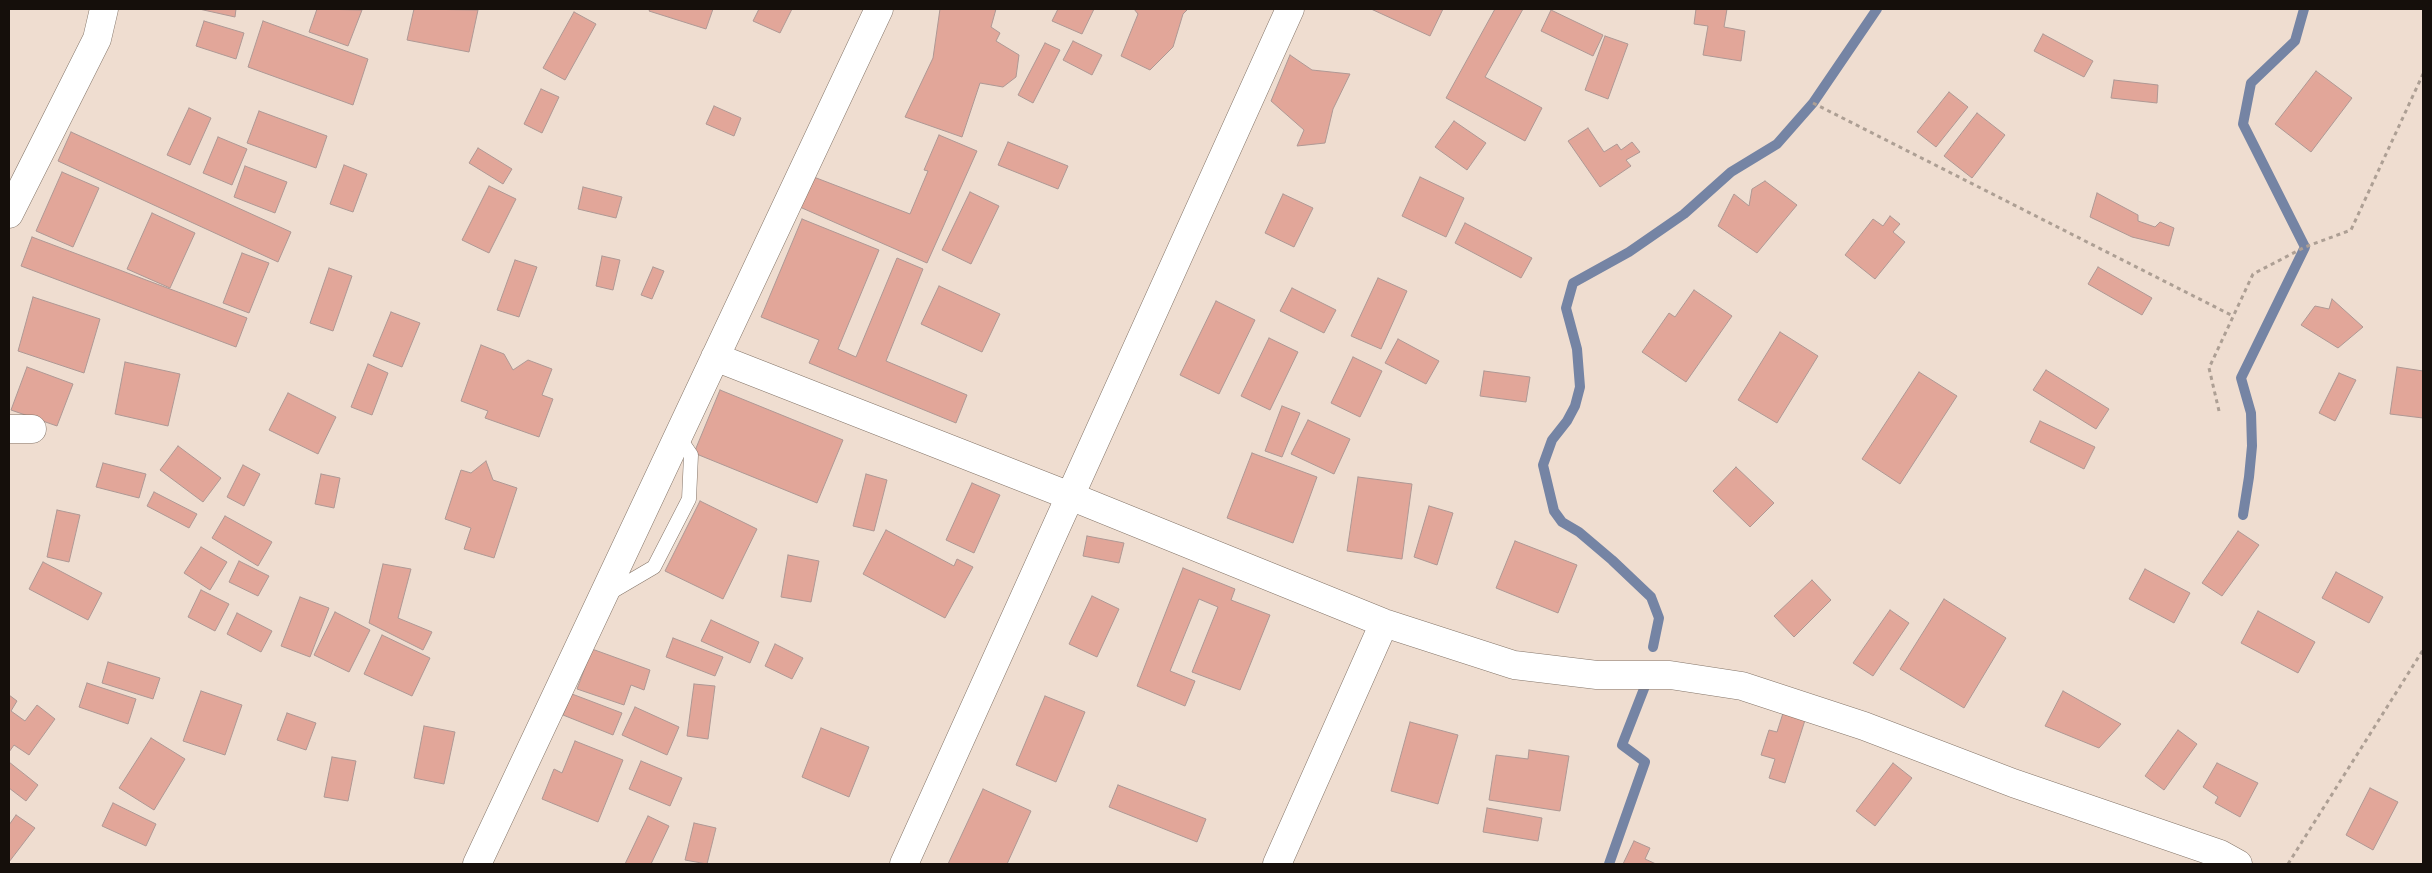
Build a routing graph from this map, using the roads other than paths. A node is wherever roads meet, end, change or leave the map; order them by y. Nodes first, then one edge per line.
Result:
1 (104, 9) edge
2 (879, 9) edge
3 (1290, 9) edge
4 (9, 214) edge
5 (715, 358) junction
6 (678, 436) junction
7 (1070, 496) junction
8 (603, 597) junction
9 (1384, 623) junction
10 (477, 864) edge
11 (904, 864) edge
12 (1277, 864) edge
13 (2238, 864) edge

1 - 4 street
2 - 5 street
3 - 7 street
5 - 6 street
5 - 7 street
6 - 8 street
6 - 8 lane
7 - 9 street
7 - 11 street
8 - 10 street
9 - 12 street
9 - 13 street

